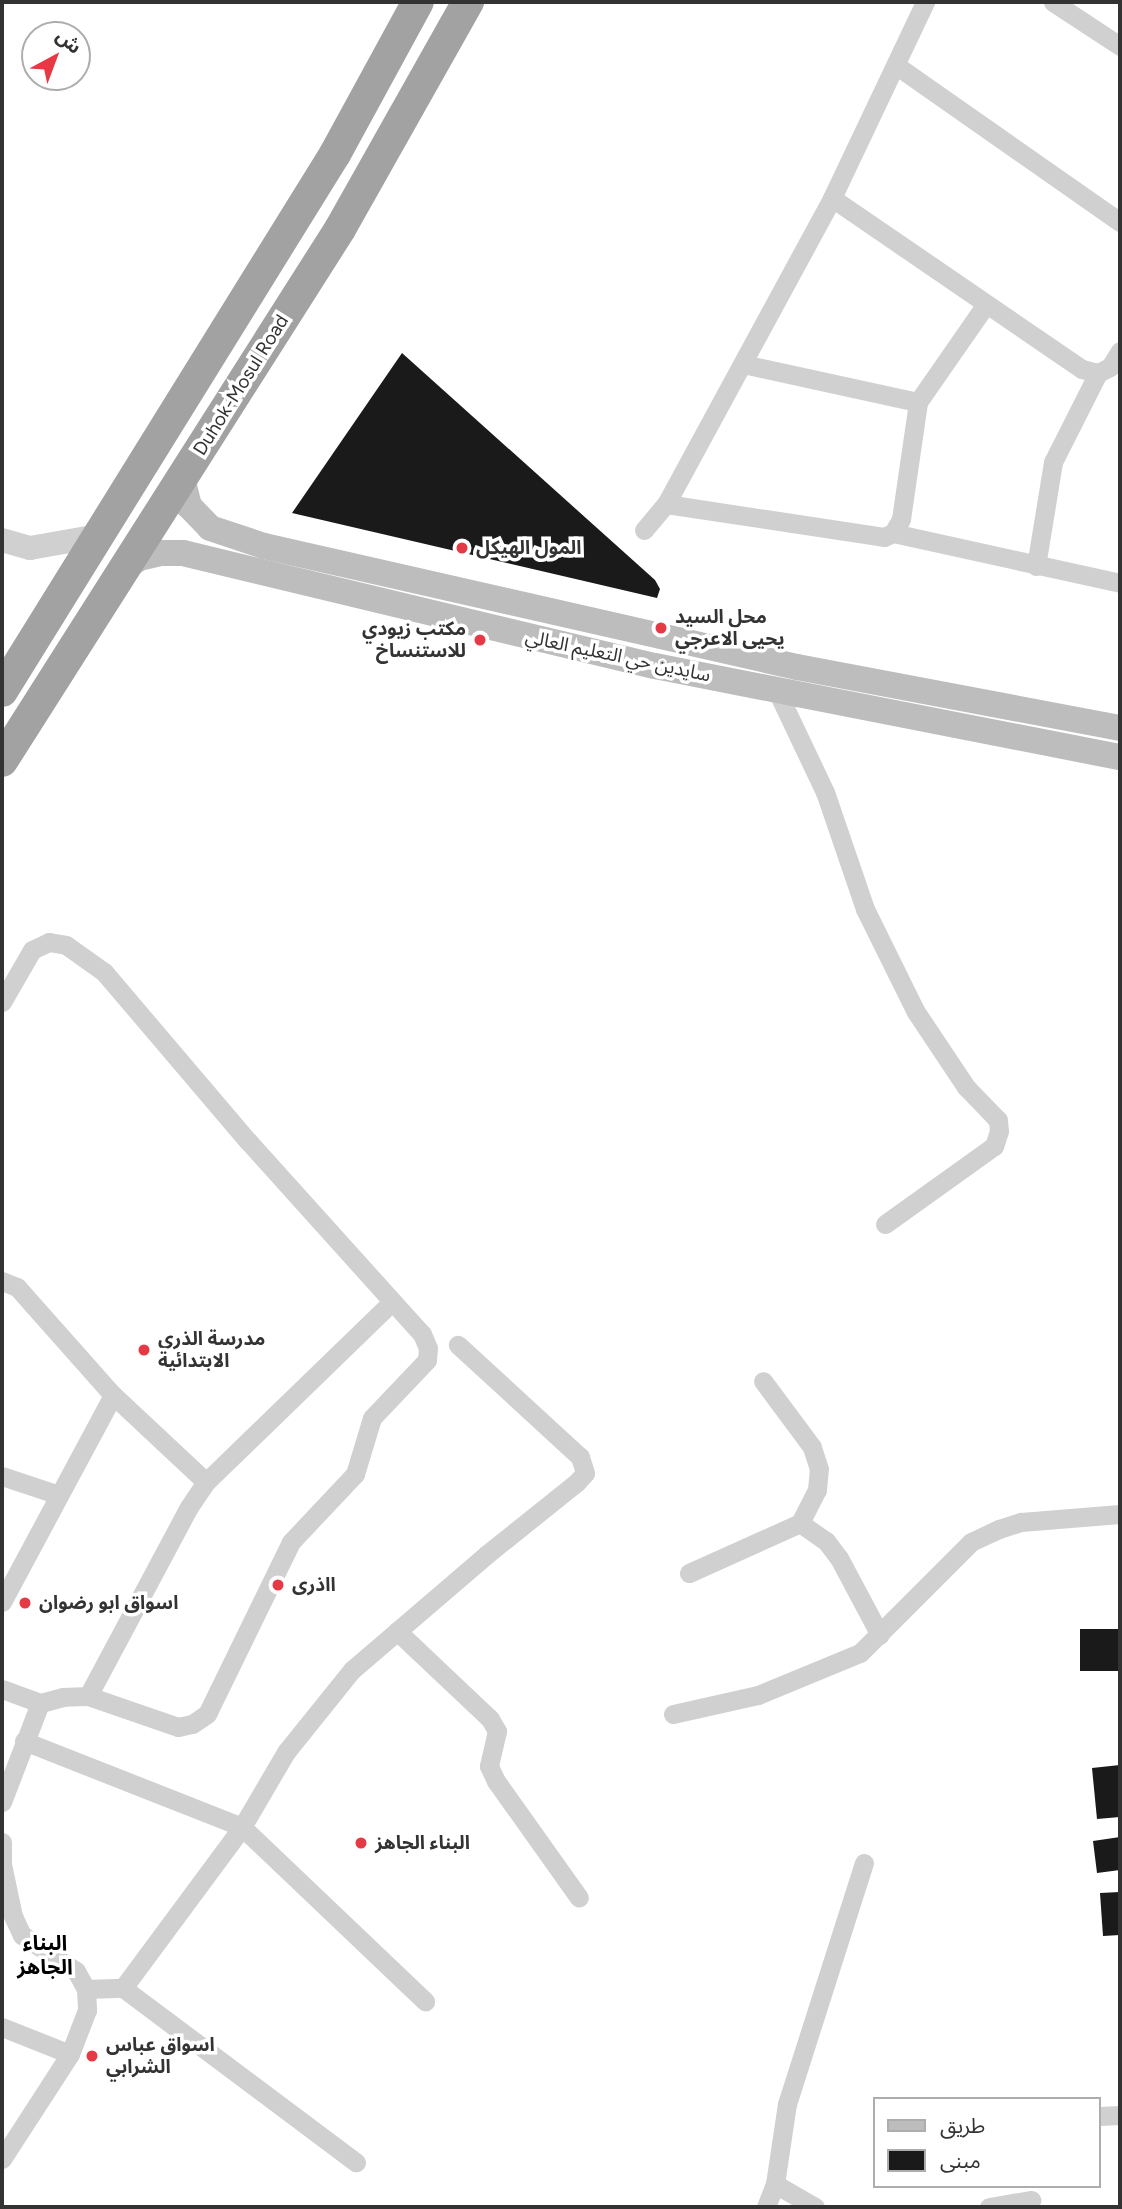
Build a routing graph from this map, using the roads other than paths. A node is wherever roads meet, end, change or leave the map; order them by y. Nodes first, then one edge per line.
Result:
1 (418, 2) edge
2 (468, 2) edge
3 (925, 2) edge
4 (1053, 2) edge
5 (1120, 46) edge
6 (897, 65) junction
7 (832, 198) junction
8 (1120, 222) edge
9 (986, 303) junction
10 (1120, 351) edge
11 (743, 364) junction
12 (1098, 373) junction
13 (918, 402) junction
14 (183, 478) junction
15 (666, 504) junction
16 (644, 530) dead end
17 (893, 533) junction
18 (98, 536) junction
19 (2, 540) edge
20 (1036, 566) junction
21 (122, 570) junction
22 (1120, 583) edge
23 (776, 689) junction
24 (2, 691) edge
25 (1120, 728) edge
26 (1120, 757) edge
27 (2, 761) edge
28 (2, 1002) edge
29 (885, 1224) dead end
30 (2, 1281) edge
31 (393, 1302) junction
32 (458, 1345) dead end
33 (763, 1381) dead end
34 (113, 1395) junction
35 (2, 1476) edge
36 (206, 1482) junction
37 (59, 1494) junction
38 (1120, 1514) edge
39 (800, 1523) junction
40 (689, 1573) dead end
41 (2, 1602) edge
42 (397, 1631) junction
43 (880, 1635) junction
44 (2, 1689) edge
45 (88, 1696) junction
46 (40, 1703) junction
47 (673, 1714) dead end
48 (24, 1741) junction
49 (2, 1802) edge
50 (242, 1827) junction
51 (2, 1842) edge
52 (864, 1863) dead end
53 (579, 1898) dead end
54 (123, 1987) junction
55 (86, 1989) junction
56 (425, 2001) dead end
57 (2, 2027) edge
58 (70, 2054) junction
59 (1120, 2115) edge
60 (1101, 2116) edge
61 (2, 2159) edge
62 (356, 2162) dead end
63 (775, 2184) junction
64 (1031, 2198) edge
65 (766, 2207) edge
66 (815, 2207) edge
67 (989, 2207) edge

1 - 18 highway, Duhok-Mosul Road
2 - 14 highway, Duhok-Mosul Road
3 - 6 street
4 - 5 street
6 - 7 street
6 - 8 street
7 - 9 street
7 - 11 street
9 - 12 street
9 - 13 street
10 - 12 street
11 - 13 street
11 - 15 street
12 - 20 street
13 - 17 street
14 - 21 highway, Duhok-Mosul Road
14 - 25 main road, سايدين حي التعليم العالي
15 - 16 street
15 - 17 street
17 - 20 street
18 - 19 street
18 - 24 highway, Duhok-Mosul Road
20 - 22 street
21 - 23 main road, سايدين حي التعليم العالي
21 - 27 highway, Duhok-Mosul Road
23 - 26 main road, سايدين حي التعليم العالي
23 - 29 street
28 - 31 street
30 - 34 street
31 - 36 street
31 - 45 street
32 - 42 street
33 - 39 street
34 - 36 street
34 - 37 street
35 - 37 street
36 - 45 street
37 - 41 street
38 - 43 street
39 - 40 street
39 - 43 street
42 - 50 street
42 - 53 street
43 - 47 street
44 - 46 street
45 - 46 street
46 - 48 street
48 - 49 street
48 - 50 street
50 - 54 street
50 - 56 street
51 - 55 street
52 - 63 street
54 - 55 street
54 - 62 street
55 - 58 street
57 - 58 street
58 - 61 street
59 - 60 street
63 - 65 street
63 - 66 street
64 - 67 street

